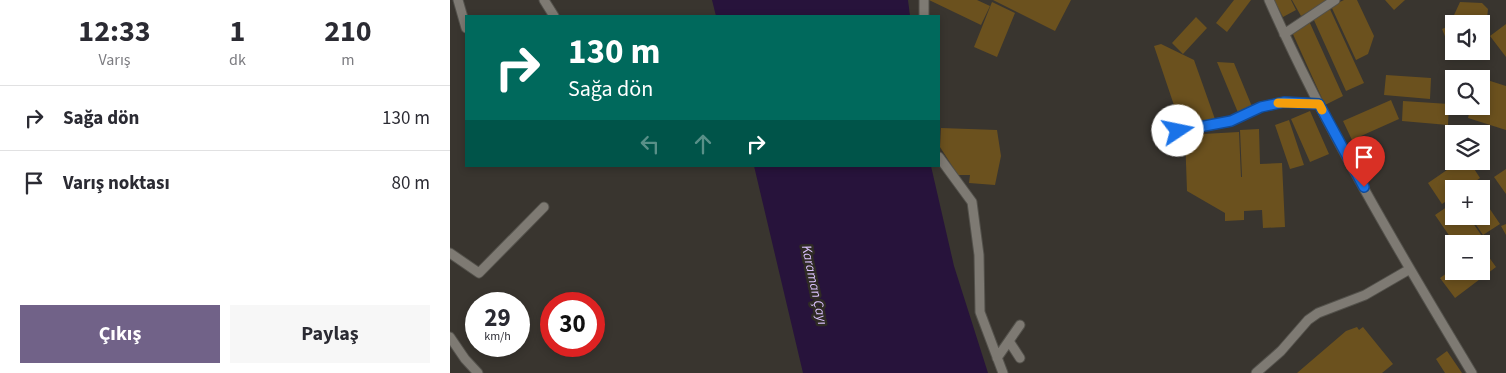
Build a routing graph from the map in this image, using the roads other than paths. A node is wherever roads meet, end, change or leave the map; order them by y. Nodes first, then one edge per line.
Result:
1 (458, 0) edge
2 (544, 0) edge
3 (924, 0) edge
4 (1269, 0) edge
5 (1335, 0) edge
6 (553, 15) edge
7 (924, 15) edge
8 (465, 24) edge
9 (1284, 34) junction
10 (1319, 104) junction
11 (1178, 131) dead end
12 (940, 158) edge
13 (544, 207) dead end
14 (450, 253) edge
15 (1410, 270) junction
16 (1020, 325) dead end
17 (450, 337) edge
18 (1009, 341) junction
19 (998, 358) junction
20 (1020, 358) dead end
21 (478, 373) edge
22 (1003, 373) edge
23 (1256, 373) edge
24 (1472, 373) edge

1 - 8 street
2 - 6 street
3 - 7 street
4 - 9 street
5 - 9 street
9 - 10 street
10 - 11 street
10 - 15 street
12 - 19 street
13 - 14 street
15 - 23 street
15 - 24 street
16 - 18 street
17 - 21 street
18 - 19 street
18 - 20 street
19 - 22 street

